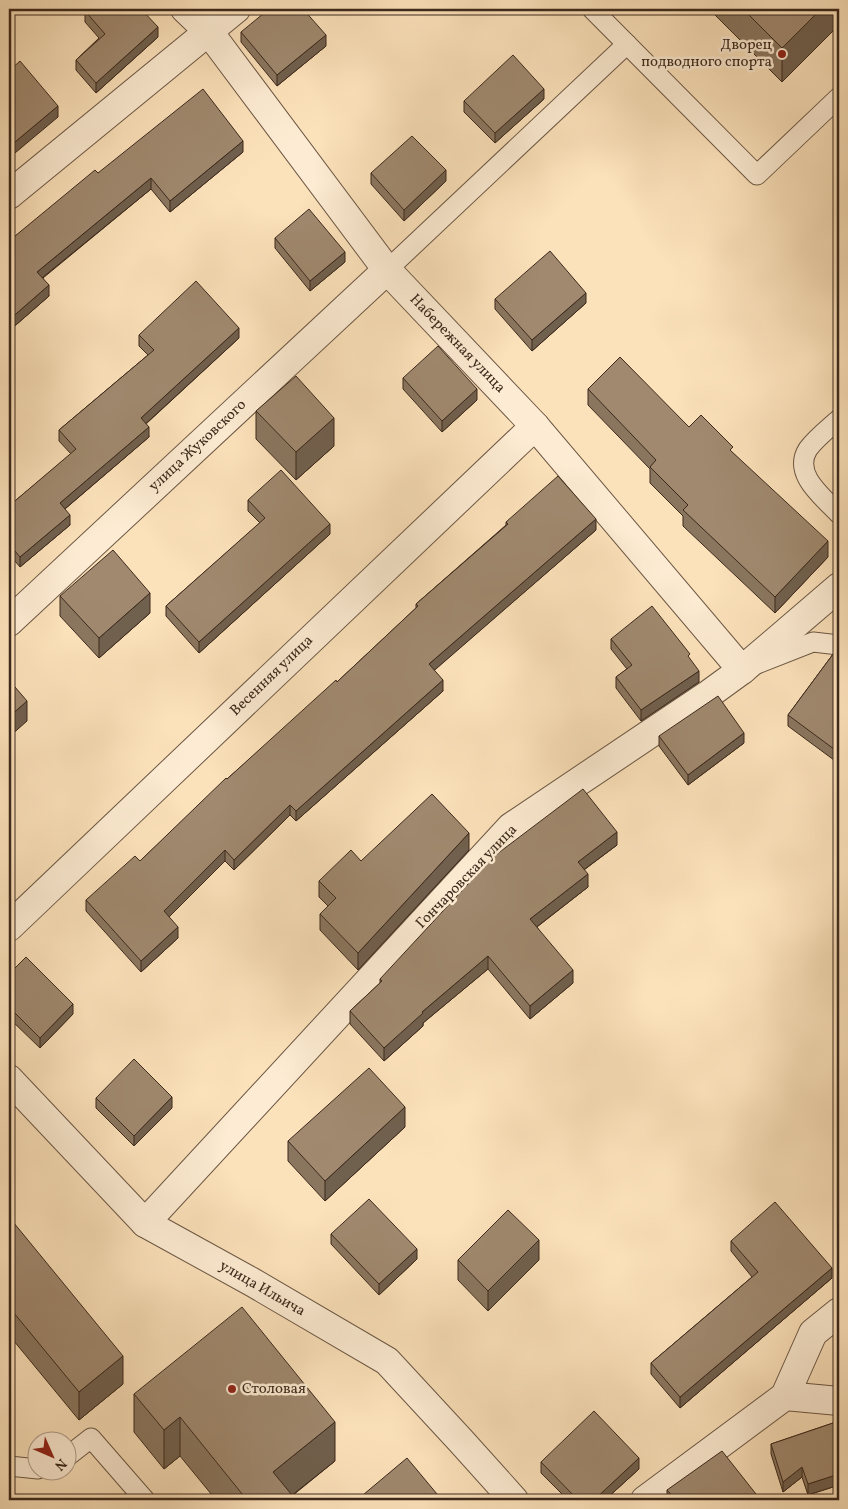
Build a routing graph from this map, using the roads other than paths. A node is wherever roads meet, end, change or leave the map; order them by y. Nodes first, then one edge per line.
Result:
1 (185, 9) edge
2 (236, 9) edge
3 (592, 9) edge
4 (209, 32) junction
5 (627, 44) junction
6 (839, 97) edge
7 (9, 195) edge
8 (387, 270) junction
9 (839, 419) edge
10 (535, 426) junction
11 (839, 514) edge
12 (839, 587) edge
13 (9, 622) edge
14 (839, 645) edge
15 (742, 670) junction
16 (9, 927) edge
17 (9, 1079) edge
18 (145, 1223) junction
19 (839, 1312) edge
20 (786, 1396) junction
21 (839, 1401) edge
22 (78, 1448) edge
23 (9, 1466) edge
24 (28, 1468) edge
25 (145, 1500) edge
26 (514, 1500) edge
27 (645, 1500) edge

1 - 4 street, Набережная улица
2 - 4 street
3 - 5 lane
4 - 7 street
4 - 8 street, Набережная улица
5 - 6 lane
5 - 8 lane
8 - 10 street, Набережная улица
8 - 13 street, улица Жуковского
9 - 11 lane
10 - 15 street, Набережная улица
10 - 16 street, Весенняя улица
12 - 15 street, Гончаровская улица
14 - 15 lane
15 - 18 street, Гончаровская улица
17 - 18 street, улица Ильича
18 - 26 street, улица Ильича
19 - 20 street
20 - 21 street
20 - 27 street
22 - 25 lane
23 - 24 lane

